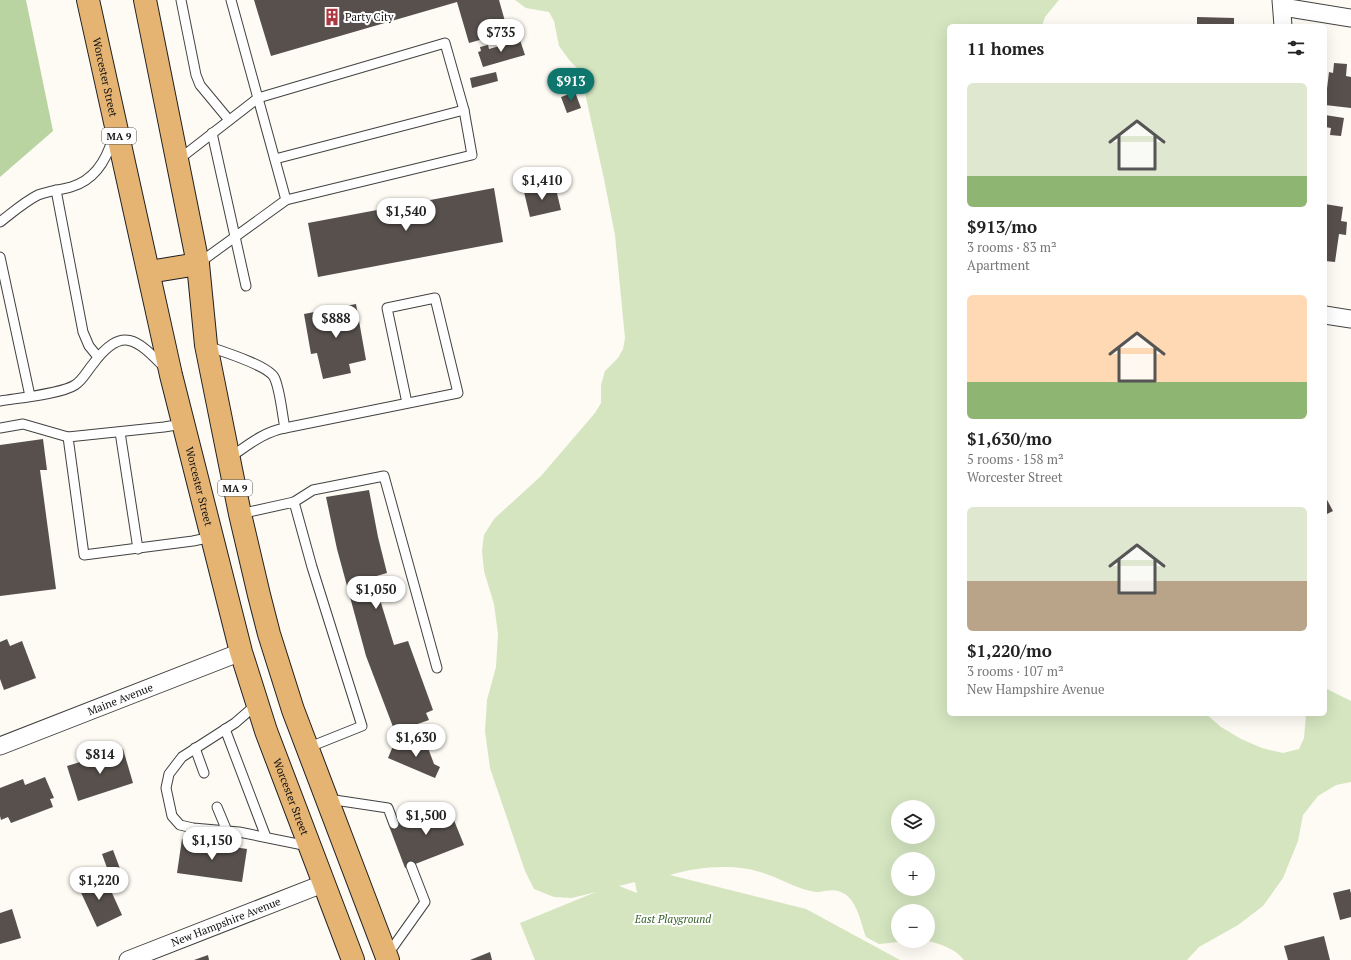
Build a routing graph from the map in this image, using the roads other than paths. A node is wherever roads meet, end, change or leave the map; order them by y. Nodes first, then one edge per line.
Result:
1 (88, 0) edge
2 (145, 0) edge
3 (182, 0) edge
4 (231, 0) edge
5 (1282, 3) edge
6 (1351, 18) edge
7 (1283, 24) edge
8 (258, 98) junction
9 (464, 110) junction
10 (229, 120) junction
11 (116, 122) junction
12 (212, 133) junction
13 (275, 159) junction
14 (178, 160) junction
15 (56, 190) junction
16 (286, 200) junction
17 (0, 222) edge
18 (235, 237) junction
19 (0, 257) edge
20 (198, 264) junction
21 (149, 272) junction
22 (246, 286) dead end
23 (1327, 315) edge
24 (1351, 319) edge
25 (206, 345) junction
26 (98, 357) junction
27 (172, 375) junction
28 (30, 396) junction
29 (0, 401) edge
30 (407, 403) junction
31 (184, 424) junction
32 (0, 428) edge
33 (284, 428) junction
34 (120, 432) junction
35 (68, 437) junction
36 (229, 458) junction
37 (294, 502) junction
38 (240, 514) junction
39 (212, 537) junction
40 (138, 549) junction
41 (241, 652) junction
42 (437, 668) dead end
43 (257, 704) junction
44 (225, 729) junction
45 (0, 746) edge
46 (195, 748) junction
47 (307, 748) junction
48 (204, 773) dead end
49 (326, 798) junction
50 (218, 807) dead end
51 (394, 824) dead end
52 (227, 831) junction
53 (266, 837) junction
54 (310, 846) junction
55 (411, 866) dead end
56 (324, 883) junction
57 (388, 958) edge
58 (128, 960) edge
59 (353, 960) edge

1 - 11 highway, Worcester Street / MA 9
2 - 14 highway, MA 9
3 - 10 lane
4 - 8 lane
5 - 6 street
5 - 7 street
8 - 9 lane
8 - 10 lane
8 - 13 lane
9 - 13 lane
9 - 16 lane
10 - 12 lane
11 - 15 lane
11 - 21 highway, Worcester Street / MA 9
12 - 14 lane
12 - 18 lane
13 - 16 lane
14 - 20 highway, MA 9
15 - 17 lane
15 - 26 lane
16 - 18 lane
18 - 20 lane
18 - 22 lane
19 - 28 lane
20 - 21 highway
20 - 25 highway, MA 9
21 - 27 highway, Worcester Street / MA 9
23 - 24 street
25 - 33 lane
25 - 36 highway, MA 9
26 - 27 lane
26 - 28 lane
27 - 31 highway, Worcester Street / MA 9
28 - 29 lane
30 - 30 lane
30 - 33 lane
31 - 34 lane
31 - 39 highway, Worcester Street / MA 9
32 - 35 lane
33 - 36 lane
34 - 35 lane
34 - 40 lane
35 - 40 lane
36 - 38 highway, MA 9
37 - 38 lane
37 - 42 lane
37 - 47 lane
38 - 47 highway, MA 9
39 - 40 lane
39 - 41 highway, Worcester Street / MA 9
41 - 43 highway, Worcester Street / MA 9
41 - 45 street, Maine Avenue
43 - 44 lane
43 - 54 highway, Worcester Street / MA 9
44 - 46 lane
44 - 53 lane
46 - 48 lane
46 - 52 lane
47 - 49 highway, MA 9
49 - 51 lane
49 - 57 highway, MA 9
50 - 52 lane
52 - 53 lane
53 - 54 lane
54 - 56 highway, Worcester Street / MA 9
55 - 57 lane
56 - 58 street, New Hampshire Avenue
56 - 59 highway, Worcester Street / MA 9

